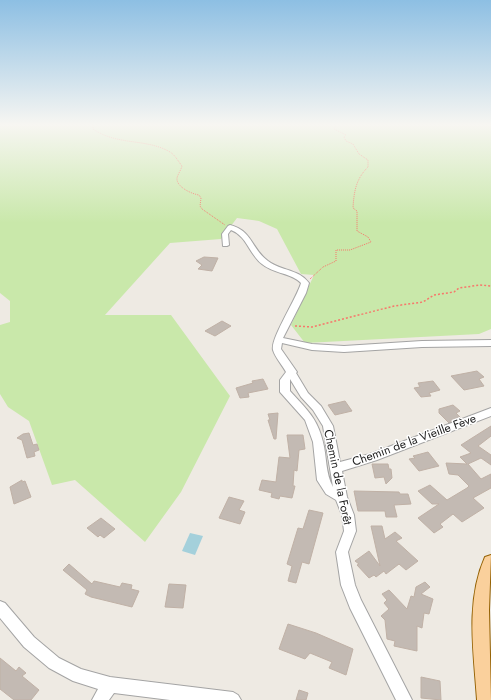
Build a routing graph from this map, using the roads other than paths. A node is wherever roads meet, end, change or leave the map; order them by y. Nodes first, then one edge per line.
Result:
1 (226, 245) dead end
2 (491, 336) edge
3 (278, 339) junction
4 (453, 343) junction
5 (491, 343) edge
6 (292, 372) junction
7 (491, 412) edge
8 (336, 468) junction
9 (341, 497) junction
10 (491, 562) edge
11 (0, 608) edge
12 (486, 631) edge
13 (110, 685) junction
14 (100, 700) edge
15 (233, 700) edge
16 (404, 700) edge
17 (486, 700) edge

1 - 3 street
2 - 4 street
3 - 4 street
3 - 6 street, Chemin de la Forêt
4 - 5 street
6 - 8 street, Chemin de la Forêt
6 - 9 street
7 - 8 street, Chemin de la Vieille Fève
8 - 9 street, Chemin de la Forêt
9 - 16 street, Chemin de la Forêt
10 - 12 main road
11 - 13 street
12 - 17 main road
13 - 14 street
13 - 15 street

